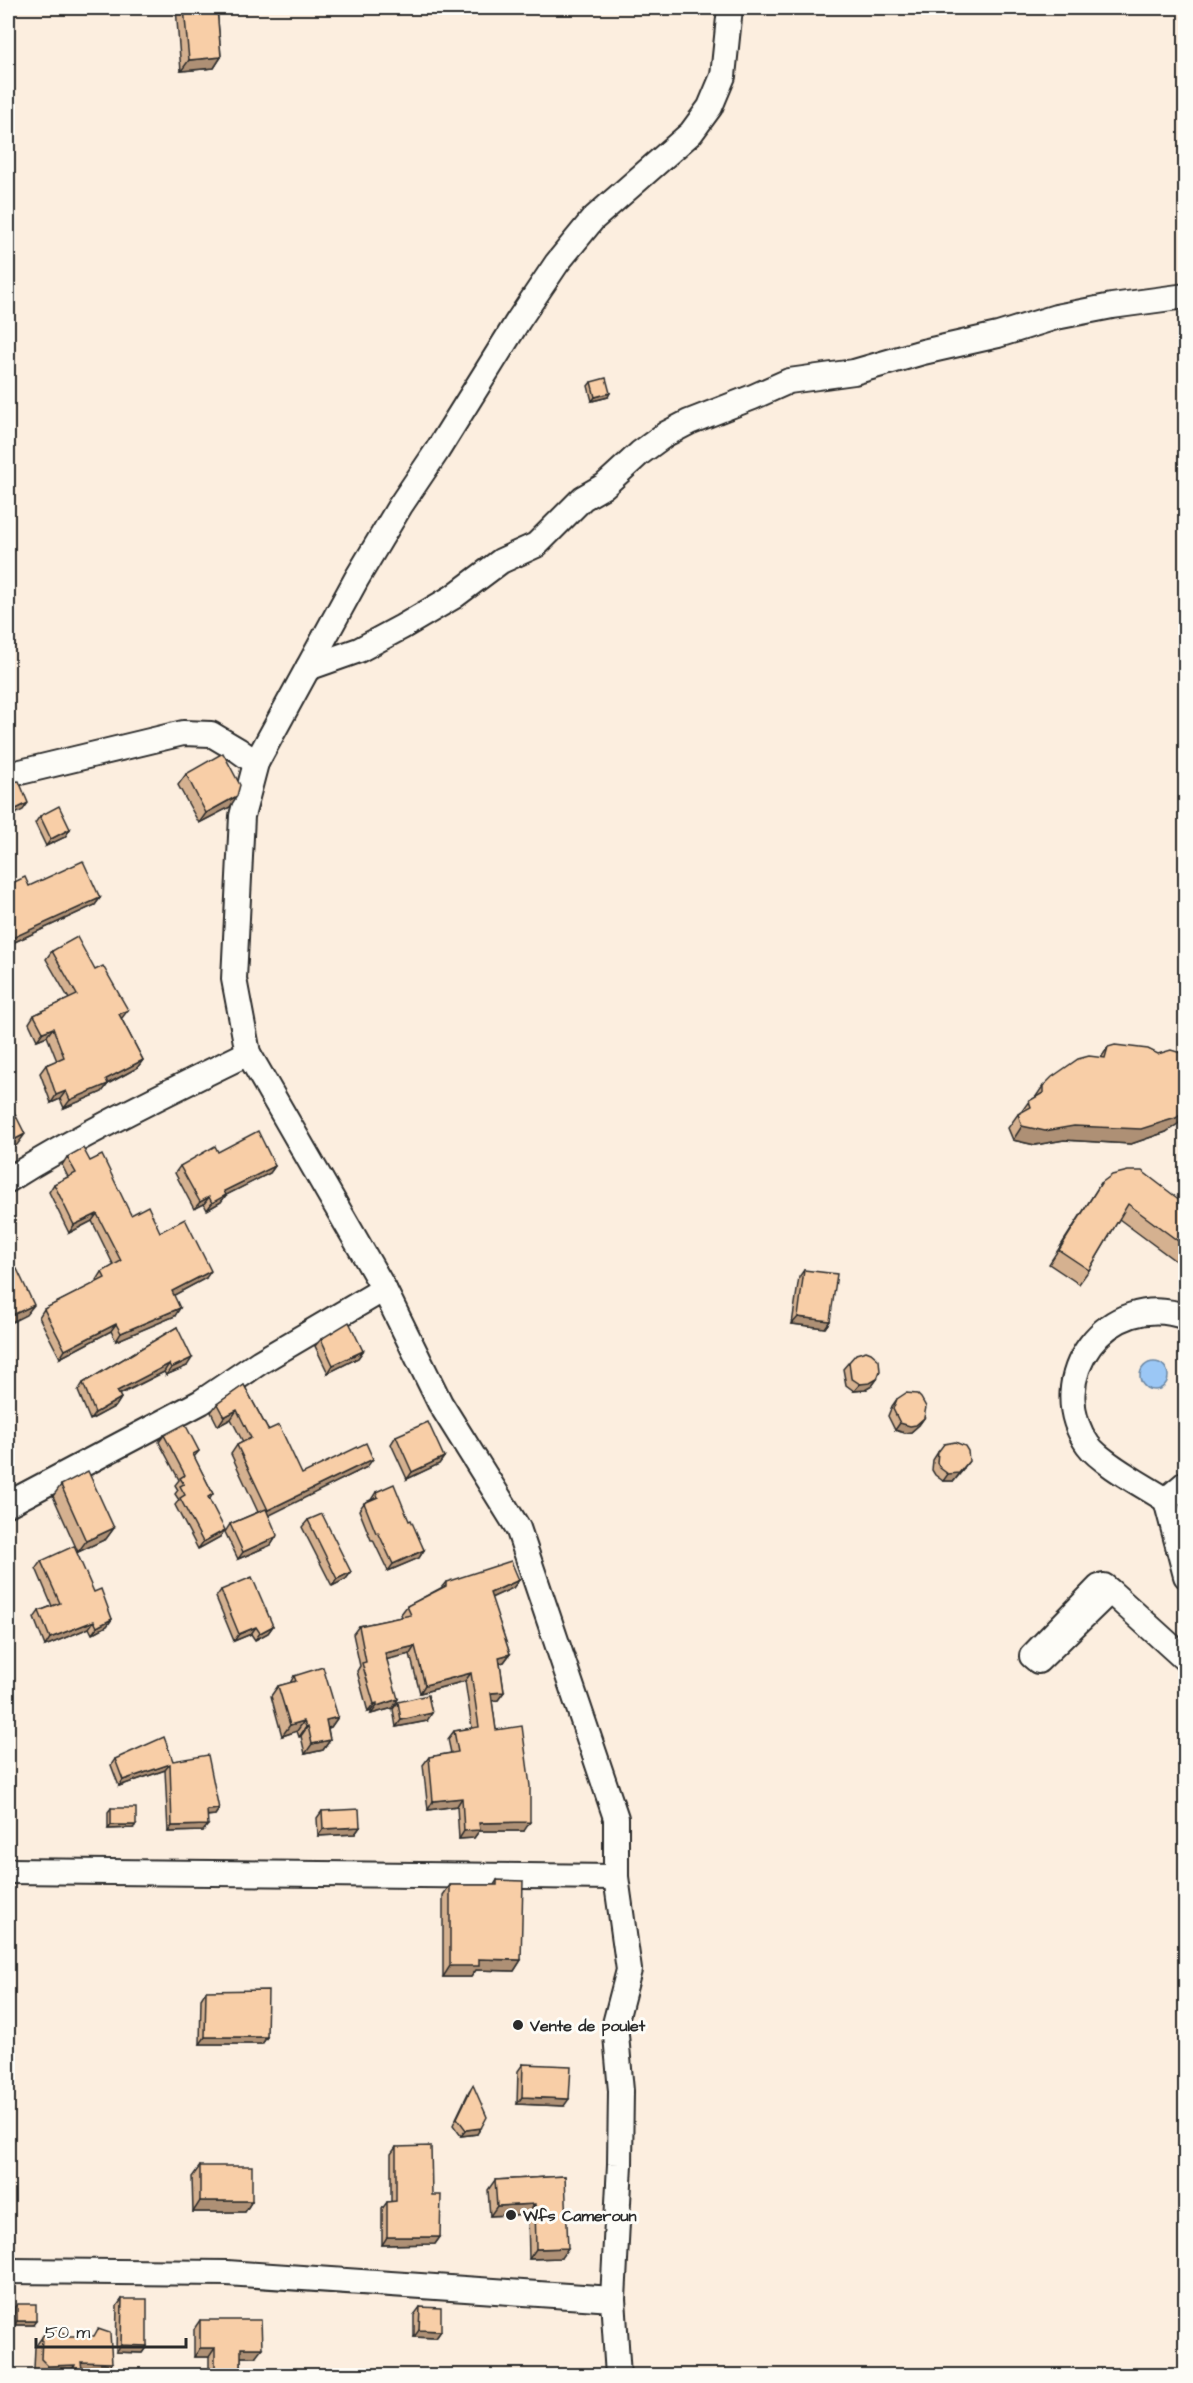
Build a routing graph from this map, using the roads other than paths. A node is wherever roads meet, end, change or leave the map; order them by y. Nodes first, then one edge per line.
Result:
1 (729, 8) edge
2 (1185, 296) edge
3 (308, 668) junction
4 (256, 763) junction
5 (8, 776) edge
6 (248, 1053) junction
7 (8, 1180) edge
8 (384, 1289) junction
9 (1185, 1317) edge
10 (1185, 1483) edge
11 (1166, 1500) junction
12 (8, 1504) edge
13 (1185, 1575) edge
14 (1110, 1591) dead end
15 (1185, 1660) edge
16 (9, 1870) edge
17 (616, 1877) junction
18 (8, 2271) edge
19 (613, 2299) junction
20 (618, 2376) edge

1 - 3 street
2 - 3 street
3 - 4 street
4 - 5 street
4 - 6 street
6 - 7 street
6 - 8 street
8 - 12 street
8 - 17 street
9 - 11 street
10 - 11 street
11 - 13 street
14 - 15 street
16 - 17 street
17 - 19 street
18 - 19 street
19 - 20 street

